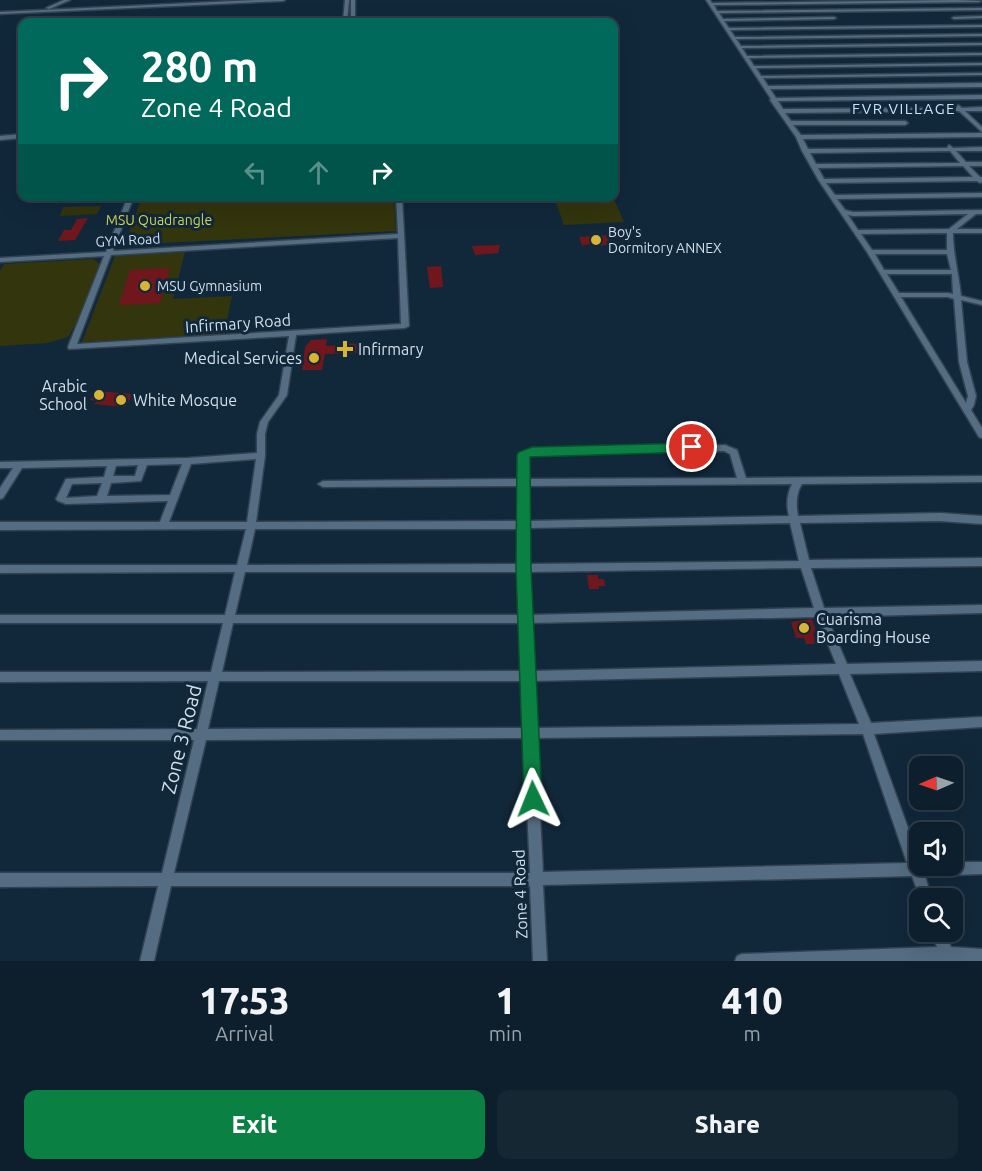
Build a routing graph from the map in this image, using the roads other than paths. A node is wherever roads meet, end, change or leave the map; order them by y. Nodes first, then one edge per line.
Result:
1 (68, 0) edge
2 (138, 0) edge
3 (152, 0) edge
4 (179, 0) edge
5 (283, 0) edge
6 (245, 1) edge
7 (934, 1) edge
8 (979, 1) edge
9 (212, 2) edge
10 (709, 2) edge
11 (819, 2) edge
12 (350, 3) edge
13 (161, 5) junction
14 (174, 5) junction
15 (125, 7) junction
16 (944, 9) junction
17 (982, 9) edge
18 (827, 10) junction
19 (902, 10) junction
20 (40, 11) junction
21 (716, 12) junction
22 (0, 13) edge
23 (354, 16) joint
24 (982, 17) edge
25 (346, 18) edge
26 (350, 18) edge
27 (834, 18) junction
28 (954, 18) junction
29 (721, 20) junction
30 (919, 26) junction
31 (964, 26) junction
32 (982, 26) edge
33 (842, 28) junction
34 (727, 29) junction
35 (975, 35) junction
36 (982, 35) edge
37 (850, 36) junction
38 (734, 38) junction
39 (982, 42) edge
40 (739, 46) junction
41 (859, 46) junction
42 (982, 54) edge
43 (867, 55) junction
44 (746, 57) junction
45 (982, 64) edge
46 (877, 66) junction
47 (752, 67) junction
48 (982, 74) edge
49 (885, 75) junction
50 (927, 75) junction
51 (840, 76) junction
52 (760, 77) junction
53 (982, 85) edge
54 (937, 86) junction
55 (850, 87) junction
56 (767, 88) junction
57 (982, 97) edge
58 (950, 98) junction
59 (859, 99) junction
60 (773, 100) junction
61 (960, 109) junction
62 (982, 109) edge
63 (781, 111) junction
64 (866, 111) junction
65 (895, 111) junction
66 (982, 122) edge
67 (789, 123) junction
68 (905, 123) junction
69 (975, 123) junction
70 (982, 130) edge
71 (982, 135) edge
72 (18, 136) edge
73 (918, 136) junction
74 (939, 136) junction
75 (0, 138) edge
76 (799, 138) junction
77 (951, 149) junction
78 (982, 149) edge
79 (805, 151) junction
80 (982, 164) edge
81 (966, 165) junction
82 (813, 166) junction
83 (822, 181) junction
84 (981, 181) edge
85 (982, 195) edge
86 (834, 197) junction
87 (129, 201) edge
88 (399, 201) edge
89 (978, 212) edge
90 (848, 215) junction
91 (982, 231) edge
92 (856, 232) junction
93 (950, 232) junction
94 (401, 236) junction
95 (870, 252) junction
96 (950, 252) junction
97 (109, 253) junction
98 (0, 260) edge
99 (883, 272) junction
100 (955, 272) junction
101 (897, 295) junction
102 (956, 296) junction
103 (982, 303) edge
104 (293, 333) junction
105 (966, 410) junction
106 (982, 435) edge
107 (261, 456) junction
108 (188, 460) junction
109 (113, 462) junction
110 (144, 462) junction
111 (0, 465) edge
112 (19, 465) junction
113 (742, 479) junction
114 (982, 479) edge
115 (107, 480) junction
116 (799, 480) junction
117 (323, 484) dead end
118 (522, 484) junction
119 (2, 491) edge
120 (174, 498) junction
121 (101, 500) junction
122 (793, 519) junction
123 (982, 520) edge
124 (523, 525) junction
125 (0, 526) edge
126 (163, 526) junction
127 (251, 526) junction
128 (982, 562) edge
129 (805, 565) junction
130 (523, 568) junction
131 (0, 569) edge
132 (241, 569) junction
133 (982, 609) edge
134 (821, 614) junction
135 (230, 618) junction
136 (0, 619) edge
137 (525, 619) junction
138 (982, 666) edge
139 (843, 669) junction
140 (528, 676) junction
141 (0, 677) edge
142 (216, 677) junction
143 (982, 722) edge
144 (867, 729) junction
145 (531, 733) junction
146 (203, 734) junction
147 (0, 735) edge
148 (909, 852) edge
149 (963, 868) edge
150 (982, 868) edge
151 (909, 869) edge
152 (167, 879) junction
153 (536, 879) junction
154 (0, 880) edge
155 (942, 942) edge
156 (982, 956) edge
157 (948, 958) edge
158 (147, 961) edge
159 (540, 961) edge
160 (742, 961) edge

1 - 20 street
2 - 15 street
3 - 13 street
4 - 14 street
5 - 6 street
6 - 9 street
7 - 8 street
7 - 11 street
7 - 16 street
9 - 14 street
10 - 11 street
10 - 21 street
11 - 18 street
12 - 23 street
12 - 25 street
13 - 14 street
13 - 15 street
15 - 20 street
16 - 17 street
16 - 19 street
16 - 28 street
18 - 19 street
18 - 21 street
18 - 27 street
19 - 30 street
20 - 22 street
21 - 29 street
23 - 26 street
24 - 28 street
27 - 29 street
27 - 33 street
28 - 31 street
29 - 34 street
30 - 31 street
30 - 33 street
31 - 32 street
31 - 35 street
33 - 34 street
33 - 37 street
34 - 38 street
35 - 36 street
35 - 37 street
35 - 39 street
37 - 38 street
37 - 41 street
38 - 40 street
39 - 41 street
40 - 41 street
40 - 44 street
41 - 43 street
42 - 43 street
43 - 44 street
43 - 46 street
44 - 47 street
45 - 46 street
46 - 47 street
46 - 49 street
47 - 52 street
48 - 50 street
49 - 50 street
49 - 51 street
50 - 54 street
51 - 52 street
51 - 55 street
52 - 56 street
53 - 54 street
54 - 55 street
54 - 58 street
55 - 56 street
55 - 59 street
56 - 60 street
57 - 58 street
58 - 59 street
58 - 61 street
59 - 60 street
59 - 64 street
60 - 63 street
61 - 62 street
61 - 65 street
61 - 69 street
63 - 64 street
63 - 67 street
64 - 65 street
65 - 68 street
66 - 69 street
67 - 68 street
67 - 76 street
68 - 73 street
69 - 70 street
71 - 74 street
72 - 75 street
73 - 74 street
73 - 76 street
74 - 77 street
76 - 79 street
77 - 78 street
77 - 79 street
77 - 81 street
79 - 82 street
80 - 81 street
81 - 82 street
81 - 84 street
82 - 83 street
83 - 84 street
83 - 86 street
85 - 86 street
86 - 90 street
87 - 97 street
88 - 94 street
89 - 90 street
89 - 93 street
90 - 92 street
91 - 93 street
92 - 93 street
92 - 95 street
93 - 96 street
94 - 97 street, GYM Road
94 - 104 street, Infirmary Road
95 - 96 street
95 - 99 street
96 - 100 street
97 - 98 street, GYM Road
97 - 104 street, Infirmary Road
99 - 100 street
99 - 101 street
100 - 102 street
101 - 102 street
101 - 105 street
102 - 103 street
102 - 105 street
104 - 107 street, Zone 3 Road
105 - 106 street
107 - 108 street
107 - 127 street, Zone 3 Road
108 - 110 street
108 - 120 street
109 - 110 street
109 - 112 street
109 - 115 street
110 - 115 street
111 - 112 street
112 - 119 street
113 - 116 street
113 - 118 street
113 - 118 street, Zone 4 Road
114 - 116 street
115 - 121 street
115 - 121 street
116 - 122 street
117 - 118 street
118 - 124 street, Zone 4 Road
120 - 121 street
120 - 126 street
122 - 123 street
122 - 124 street
122 - 129 street
124 - 127 street
124 - 130 street, Zone 4 Road
125 - 126 street
126 - 127 street
127 - 132 street, Zone 3 Road
128 - 129 street
129 - 130 street
129 - 134 street
130 - 132 street
130 - 137 street, Zone 4 Road
131 - 132 street
132 - 135 street, Zone 3 Road
133 - 134 street
134 - 137 street
134 - 139 street
135 - 136 street
135 - 137 street
135 - 142 street, Zone 3 Road
137 - 140 street, Zone 4 Road
138 - 139 street
139 - 140 street
139 - 144 street
140 - 142 street
140 - 145 street, Zone 4 Road
141 - 142 street
142 - 146 street, Zone 3 Road
143 - 144 street
144 - 145 street
144 - 148 street
145 - 146 street
145 - 153 street, Zone 4 Road
146 - 147 street
146 - 152 street, Zone 3 Road
149 - 150 street
151 - 153 street
152 - 153 street
152 - 154 street
152 - 158 street, Zone 3 Road
153 - 159 street, Zone 4 Road
155 - 157 street
156 - 157 street
157 - 160 street

